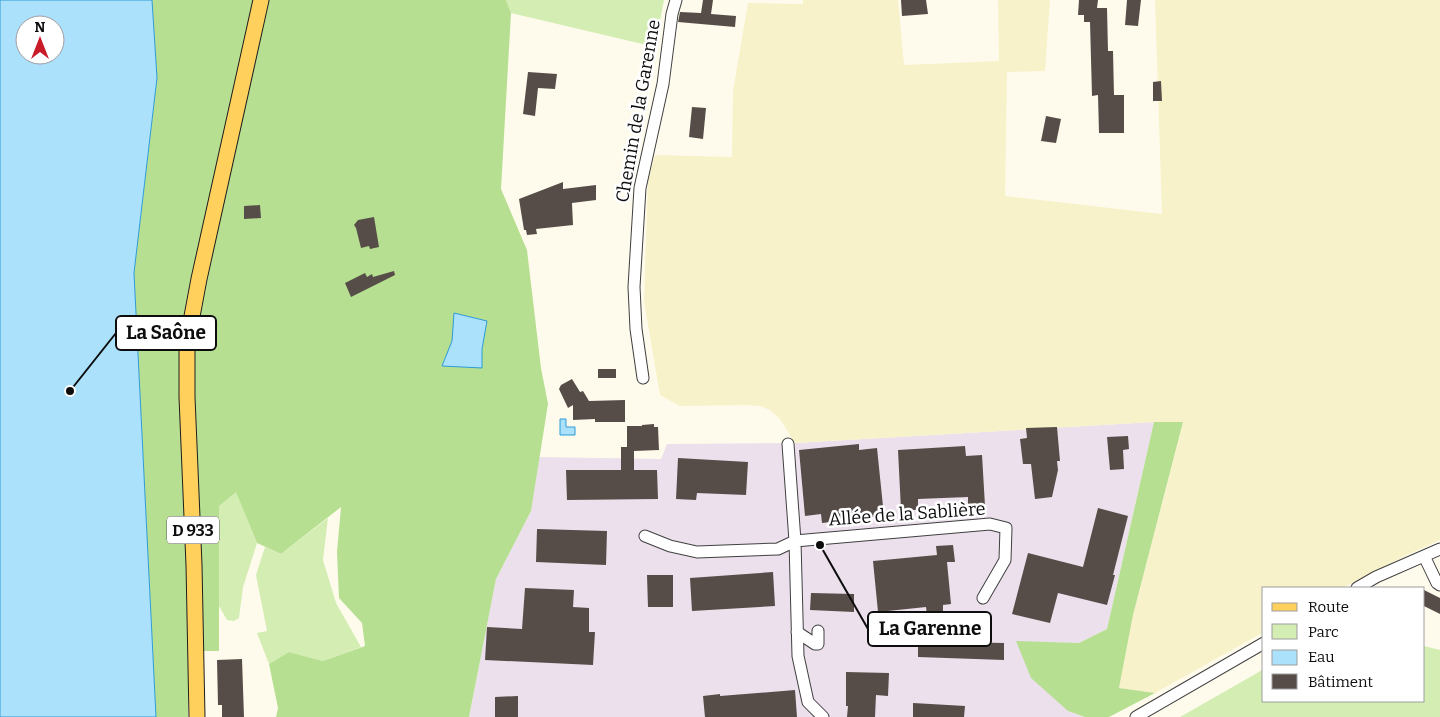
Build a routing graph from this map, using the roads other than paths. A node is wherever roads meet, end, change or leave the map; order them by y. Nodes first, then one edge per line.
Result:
1 (261, 0) edge
2 (676, 0) edge
3 (643, 378) dead end
4 (788, 444) dead end
5 (645, 536) dead end
6 (796, 540) junction
7 (1440, 549) edge
8 (1424, 556) junction
9 (1440, 585) edge
10 (1359, 587) edge
11 (983, 598) dead end
12 (818, 631) dead end
13 (797, 632) junction
14 (1262, 644) edge
15 (1139, 715) edge
16 (197, 717) edge
17 (823, 717) edge

1 - 16 main road, D 933
2 - 3 street, Chemin de la Garenne
4 - 6 street
5 - 6 street
6 - 11 street, Allée de la Sablière
6 - 13 street
7 - 8 street
8 - 9 street
8 - 10 street
12 - 13 street
13 - 17 street
14 - 15 street

